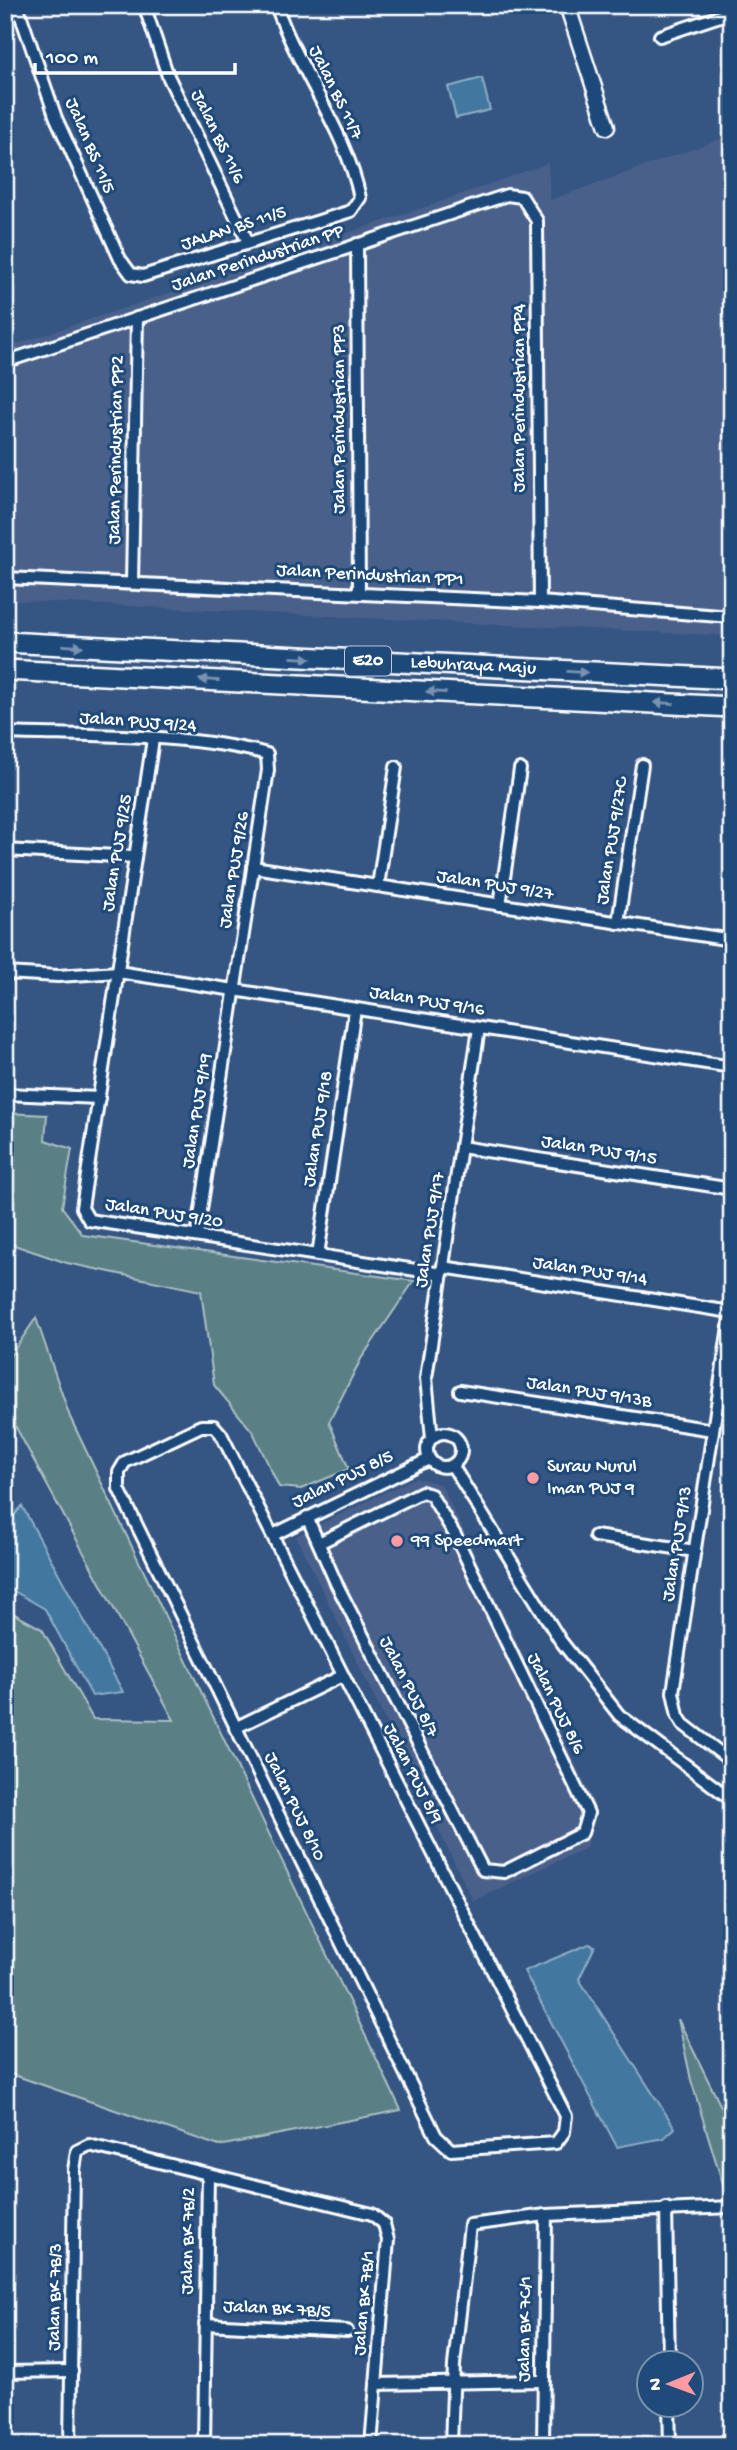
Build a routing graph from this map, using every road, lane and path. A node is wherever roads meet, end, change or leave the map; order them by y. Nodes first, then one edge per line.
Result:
1 (17, 5) edge
2 (144, 5) edge
3 (276, 5) edge
4 (567, 5) edge
5 (732, 12) edge
6 (660, 36) dead end
7 (607, 127) dead end
8 (522, 197) joint
9 (360, 198) joint
10 (248, 242) junction
11 (357, 244) junction
12 (120, 259) joint
13 (137, 318) junction
14 (5, 362) edge
15 (5, 578) edge
16 (132, 583) junction
17 (359, 593) junction
18 (540, 602) junction
19 (732, 617) edge
20 (5, 642) edge
21 (5, 670) edge
22 (732, 679) edge
23 (732, 707) edge
24 (5, 733) edge
25 (153, 739) junction
26 (267, 754) joint
27 (642, 765) dead end
28 (396, 767) dead end
29 (520, 769) dead end
30 (5, 850) edge
31 (135, 857) junction
32 (253, 867) junction
33 (378, 886) junction
34 (500, 905) junction
35 (618, 923) junction
36 (732, 940) edge
37 (118, 972) junction
38 (5, 974) edge
39 (234, 990) junction
40 (355, 1009) junction
41 (479, 1028) junction
42 (732, 1067) edge
43 (5, 1094) edge
44 (99, 1098) junction
45 (461, 1147) junction
46 (732, 1189) edge
47 (197, 1236) junction
48 (318, 1255) junction
49 (442, 1270) junction
50 (731, 1309) edge
51 (460, 1391) dead end
52 (713, 1430) junction
53 (432, 1438) junction
54 (429, 1459) junction
55 (452, 1465) junction
56 (119, 1472) joint
57 (307, 1517) junction
58 (273, 1535) junction
59 (595, 1536) dead end
60 (319, 1543) junction
61 (695, 1551) junction
62 (342, 1676) junction
63 (235, 1728) junction
64 (732, 1762) edge
65 (732, 1800) edge
66 (483, 1870) joint
67 (451, 2150) joint
68 (77, 2151) joint
69 (208, 2174) junction
70 (732, 2207) edge
71 (666, 2208) junction
72 (546, 2215) junction
73 (205, 2324) junction
74 (347, 2331) dead end
75 (669, 2348) edge
76 (72, 2371) junction
77 (5, 2372) edge
78 (542, 2381) junction
79 (453, 2383) junction
80 (376, 2384) junction
81 (669, 2418) edge
82 (732, 2440) edge
83 (69, 2445) edge
84 (204, 2445) edge
85 (371, 2445) edge
86 (451, 2445) edge
87 (543, 2445) edge
88 (670, 2445) edge
89 (724, 2445) edge

1 - 12 street, Jalan BS 11/5
2 - 10 street, Jalan BS 11/6
3 - 9 street, Jalan BS 11/7
4 - 7 street
5 - 6 street
8 - 11 street, Jalan Perindustrian PP
8 - 18 street, Jalan Perindustrian PP4
9 - 10 street, JALAN BS 11/5
10 - 12 street, JALAN BS 11/5
11 - 13 street, Jalan Perindustrian PP
11 - 17 street, Jalan Perindustrian PP3
13 - 14 street, Jalan Perindustrian PP
13 - 16 street, Jalan Perindustrian PP2
15 - 16 street, Jalan Perindustrian PP1
16 - 17 street, Jalan Perindustrian PP1
17 - 18 street, Jalan Perindustrian PP1
18 - 19 street, Jalan Perindustrian PP1
20 -> 22 highway, Lebuhraya Maju / E20
23 -> 21 highway, Lebuhraya Maju / E20
24 - 25 street, Jalan PUJ 9/24
25 - 26 street, Jalan PUJ 9/24
25 - 31 street, Jalan PUJ 9/25
26 - 32 street, Jalan PUJ 9/26
27 - 35 street, Jalan PUJ 9/27C
28 - 33 street
29 - 34 street
30 - 31 street
31 - 37 street, Jalan PUJ 9/25
32 - 33 street, Jalan PUJ 9/27
32 - 39 street, Jalan PUJ 9/26
33 - 34 street, Jalan PUJ 9/27
34 - 35 street, Jalan PUJ 9/27
35 - 36 street, Jalan PUJ 9/27
37 - 38 street, Jalan PUJ 9/16
37 - 39 street, Jalan PUJ 9/16
37 - 44 street, Jalan PUJ 9/20
39 - 40 street, Jalan PUJ 9/16
39 - 47 street, Jalan PUJ 9/19
40 - 41 street, Jalan PUJ 9/16
40 - 48 street, Jalan PUJ 9/18
41 - 42 street, Jalan PUJ 9/16
41 - 45 street, Jalan PUJ 9/17
43 - 44 street
44 - 47 street, Jalan PUJ 9/20
45 - 46 street, Jalan PUJ 9/15
45 - 49 street, Jalan PUJ 9/17
47 - 48 street, Jalan PUJ 9/20
48 - 49 street, Jalan PUJ 9/20
49 - 50 street, Jalan PUJ 9/14
49 - 53 street, Jalan PUJ 9/17
50 - 52 street, Jalan PUJ 9/13
51 - 52 street, Jalan PUJ 9/13B
52 - 61 street, Jalan PUJ 9/13
53 - 54 street
53 - 55 street
54 - 55 street
54 - 57 street, Jalan PUJ 8/5
55 - 65 street
56 - 58 street, Jalan PUJ 8/9
56 - 63 street, Jalan PUJ 8/10
57 - 58 street, Jalan PUJ 8/5
57 - 60 street, Jalan PUJ 8/7
58 - 62 street, Jalan PUJ 8/9
59 - 61 street
60 - 66 street, Jalan PUJ 8/7
60 - 66 street, Jalan PUJ 8/6
61 - 64 street, Jalan PUJ 9/13
62 - 63 street
62 - 67 street, Jalan PUJ 8/9
63 - 67 street, Jalan PUJ 8/10
68 - 69 street, Jalan BK 7B/2
68 - 76 street, Jalan BK 7B/3
69 - 73 street, Jalan BK 7B/2
69 - 80 street, Jalan BK 7B/1
70 - 71 street
71 - 72 street
71 - 75 street
72 - 78 street, Jalan BK 7C/1
72 - 79 street
73 - 74 street, Jalan BK 7B/5
73 - 84 street, Jalan BK 7B/2
76 - 77 street
76 - 83 street, Jalan BK 7B/3
78 - 79 street
78 - 87 street, Jalan BK 7C/1
79 - 80 street
79 - 86 street
80 - 85 street, Jalan BK 7B/1
81 - 88 street
82 - 89 main road

